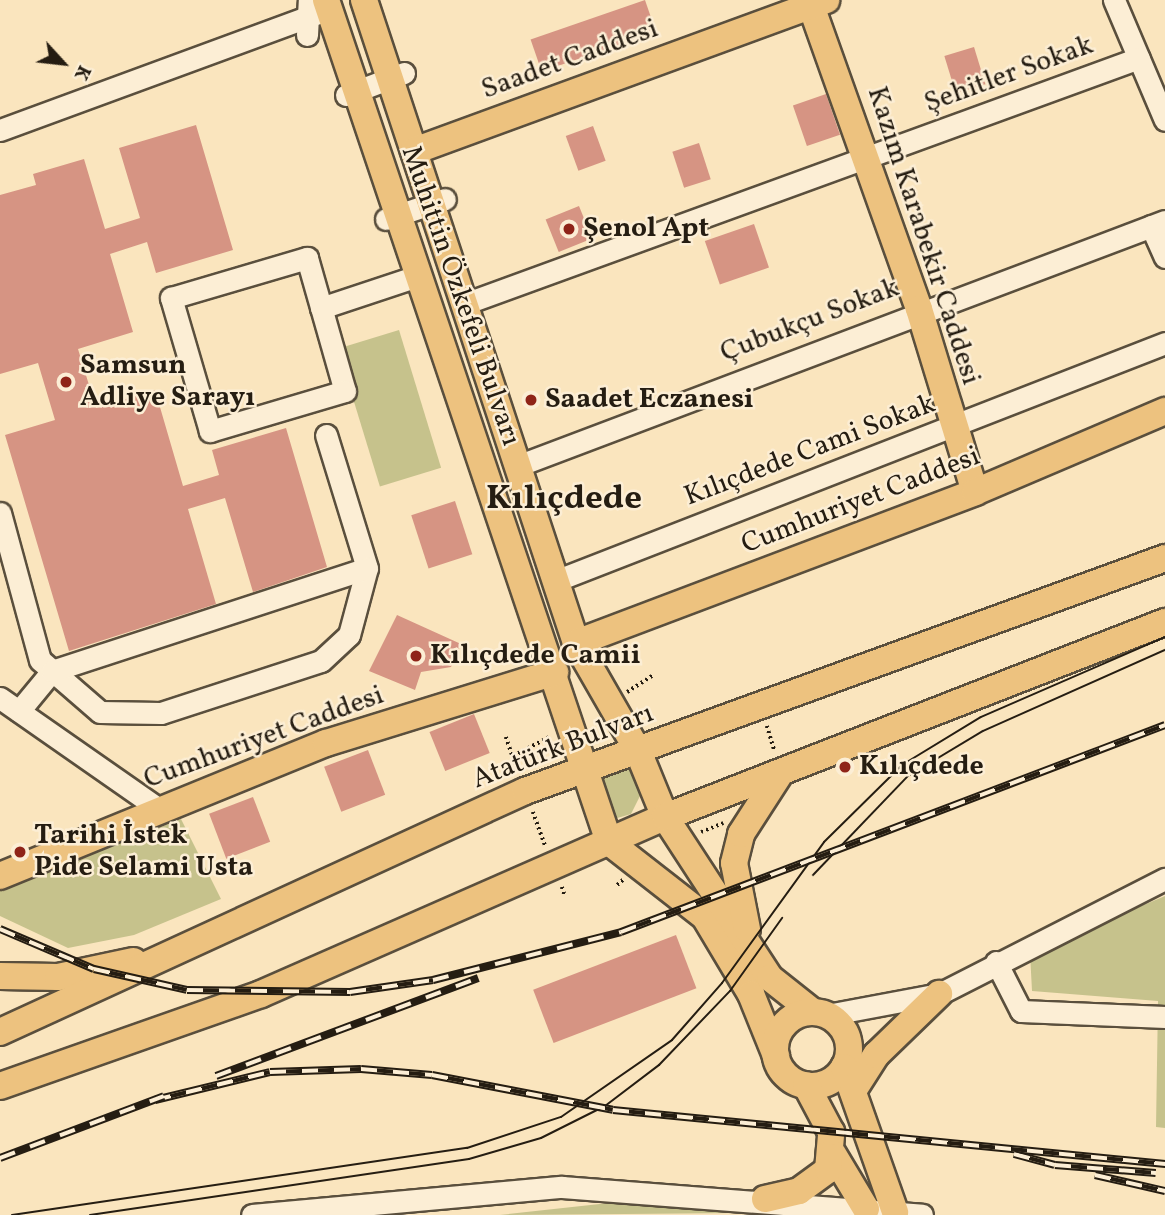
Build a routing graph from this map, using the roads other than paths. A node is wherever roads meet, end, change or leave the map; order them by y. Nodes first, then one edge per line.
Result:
1 (364, 0) edge
2 (1114, 0) edge
3 (816, 2) edge
4 (316, 12) edge
5 (1139, 58) junction
6 (397, 76) junction
7 (351, 93) junction
8 (1165, 120) edge
9 (0, 130) edge
10 (414, 151) junction
11 (866, 157) junction
12 (438, 201) junction
13 (393, 217) junction
14 (1158, 224) edge
15 (1165, 257) edge
16 (420, 275) junction
17 (464, 304) junction
18 (321, 308) junction
19 (919, 309) junction
20 (1165, 344) edge
21 (1165, 411) edge
22 (953, 425) junction
23 (326, 435) dead end
24 (517, 466) junction
25 (975, 492) junction
26 (0, 513) edge
27 (1165, 558) edge
28 (367, 568) junction
29 (555, 581) junction
30 (1165, 622) edge
31 (576, 643) junction
32 (52, 671) junction
33 (555, 672) junction
34 (0, 698) edge
35 (19, 711) junction
36 (638, 751) junction
37 (581, 773) junction
38 (781, 774) junction
39 (159, 809) junction
40 (665, 817) junction
41 (609, 842) junction
42 (0, 876) edge
43 (1165, 879) edge
44 (751, 944) junction
45 (182, 950) junction
46 (996, 962) junction
47 (0, 976) edge
48 (939, 993) junction
49 (820, 1013) junction
50 (1165, 1017) edge
51 (0, 1032) edge
52 (776, 1056) junction
53 (848, 1079) junction
54 (0, 1086) edge
55 (806, 1086) junction
56 (834, 1154) junction
57 (765, 1199) junction
58 (866, 1209) junction
59 (895, 1212) junction
60 (252, 1215) edge
61 (922, 1215) edge

1 - 6 main road, Muhittin Özkefeli Bulvarı
2 - 5 street
3 - 10 main road, Saadet Caddesi
3 - 11 main road, Kazım Karabekir Caddesi
4 - 7 main road, Muhittin Özkefeli Bulvarı
4 - 9 street
5 - 8 street
5 - 11 street, Şehitler Sokak
6 - 7 street
6 - 10 main road, Muhittin Özkefeli Bulvarı
7 - 13 main road, Muhittin Özkefeli Bulvarı
10 - 12 main road, Muhittin Özkefeli Bulvarı
11 - 17 street, Şehitler Sokak
11 - 19 main road, Kazım Karabekir Caddesi
12 - 13 street
12 - 17 main road, Muhittin Özkefeli Bulvarı
13 - 16 main road, Muhittin Özkefeli Bulvarı
14 - 15 street
14 - 19 street, Çubukçu Sokak
16 - 18 street
16 - 33 main road, Muhittin Özkefeli Bulvarı
17 - 24 main road, Muhittin Özkefeli Bulvarı
18 - 18 street
19 - 22 main road, Kazım Karabekir Caddesi
19 - 24 street, Çubukçu Sokak
20 - 22 street, Kılıçdede Cami Sokak
21 - 25 main road, Cumhuriyet Caddesi
22 - 25 main road, Kazım Karabekir Caddesi
22 - 29 street, Kılıçdede Cami Sokak
23 - 28 street
24 - 29 main road, Muhittin Özkefeli Bulvarı
25 - 31 main road, Cumhuriyet Caddesi
26 - 32 street
27 - 36 main road, Atatürk Bulvarı
28 - 32 street
28 - 32 street
29 - 31 main road, Muhittin Özkefeli Bulvarı
30 - 38 main road
31 - 36 main road, Muhittin Özkefeli Bulvarı
32 - 35 street
33 - 37 main road, Muhittin Özkefeli Bulvarı
33 - 39 main road, Cumhuriyet Caddesi
34 - 35 street
35 - 39 street
36 - 37 main road, Atatürk Bulvarı
36 - 40 main road, Muhittin Özkefeli Bulvarı
37 - 41 main road, Muhittin Özkefeli Bulvarı
37 - 45 main road, Atatürk Bulvarı
38 - 40 main road
38 - 44 main road
39 - 42 main road, Cumhuriyet Caddesi
40 - 41 main road
40 - 44 main road, Muhittin Özkefeli Bulvarı
41 - 52 main road
41 - 54 main road
43 - 46 street
44 - 49 main road
45 - 47 main road
45 - 51 main road, Atatürk Bulvarı
46 - 48 street
46 - 50 street
48 - 49 street
48 - 53 main road
49 - 52 main road
49 - 53 main road
52 - 55 main road
53 - 55 main road
53 - 59 main road
55 - 56 main road
56 - 57 main road
56 - 58 main road
57 - 58 street
57 - 60 street
58 - 59 street
59 - 61 street

